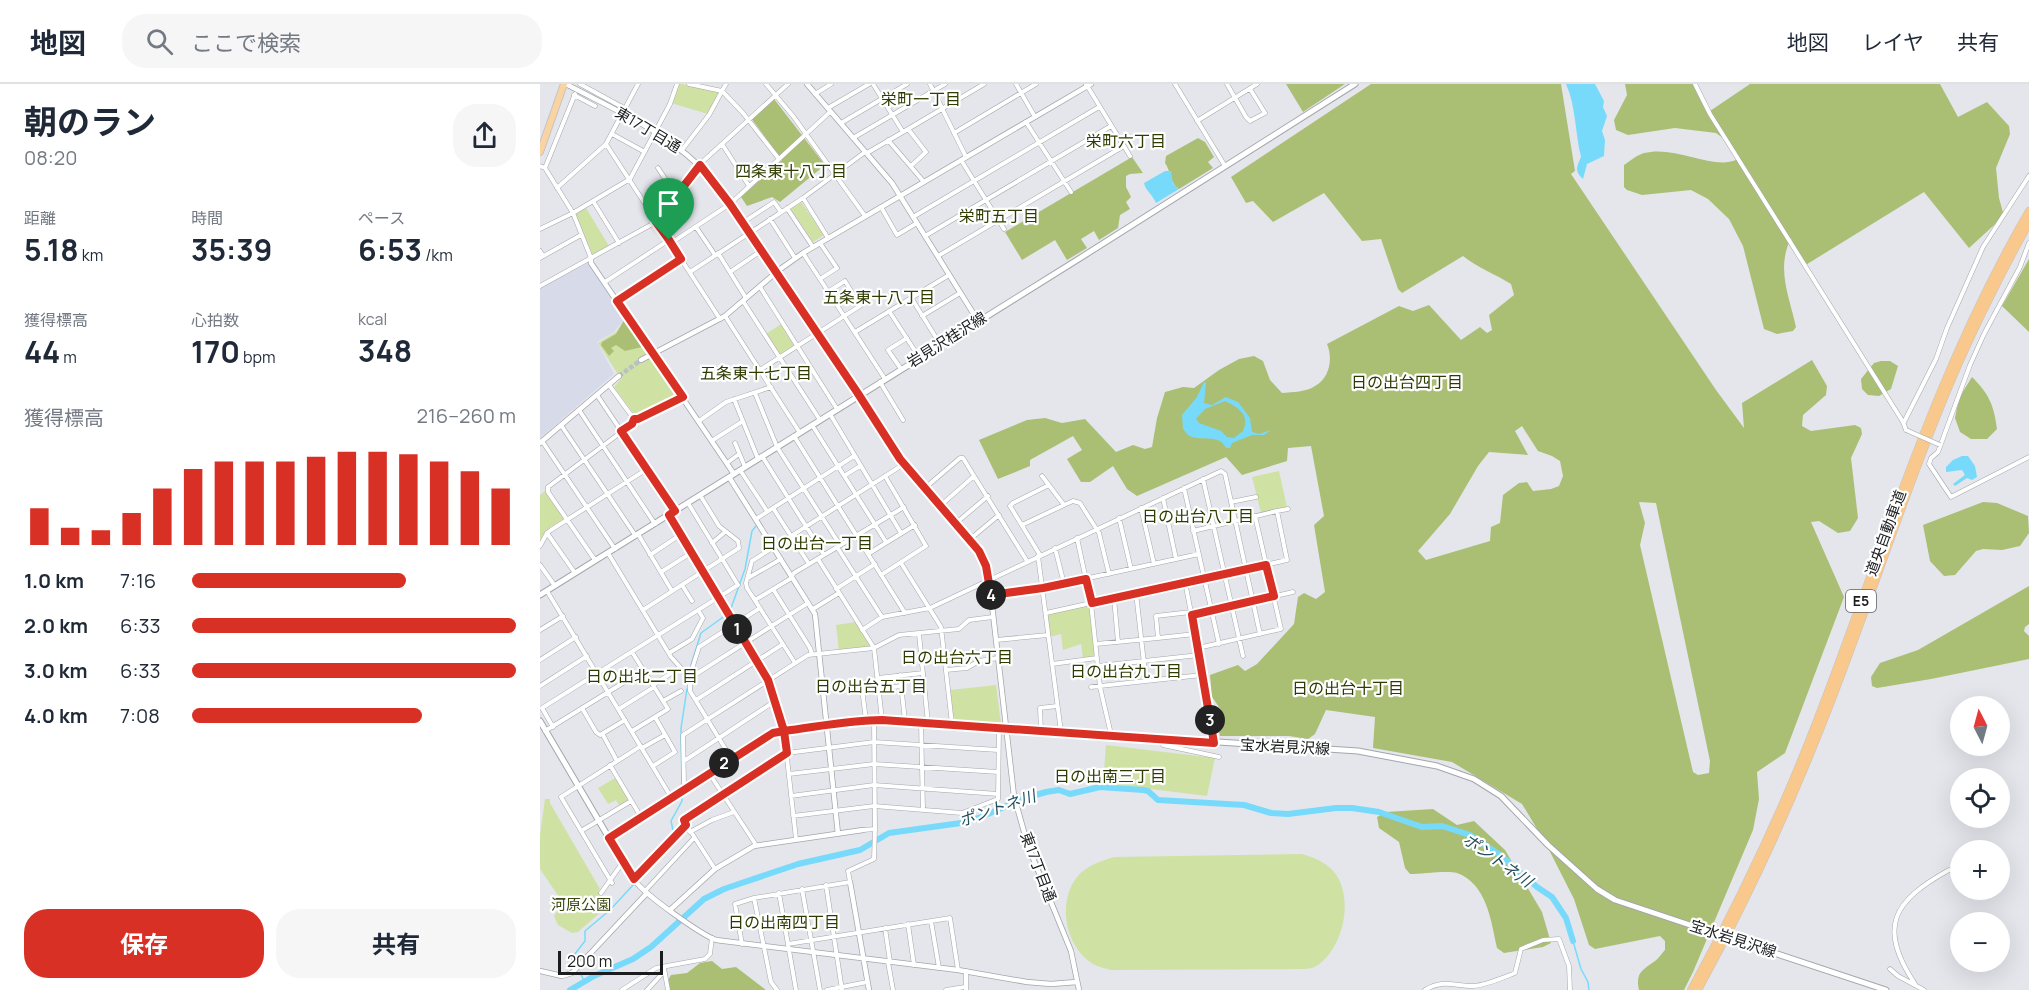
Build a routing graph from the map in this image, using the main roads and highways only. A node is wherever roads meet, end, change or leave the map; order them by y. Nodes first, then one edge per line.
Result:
1 (565, 84) edge
2 (1354, 84) edge
3 (540, 152) edge
4 (2029, 211) edge
5 (2029, 223) edge
6 (540, 595) edge
7 (540, 721) edge
8 (1691, 990) edge
9 (1698, 990) edge
10 (1886, 990) edge

1 - 3 highway
2 - 6 main road, 岩見沢桂沢線
4 - 8 highway, 道央自動車道 / E5
5 - 9 highway, 道央自動車道 / E5
7 - 10 main road, 宝水岩見沢線, bridge

